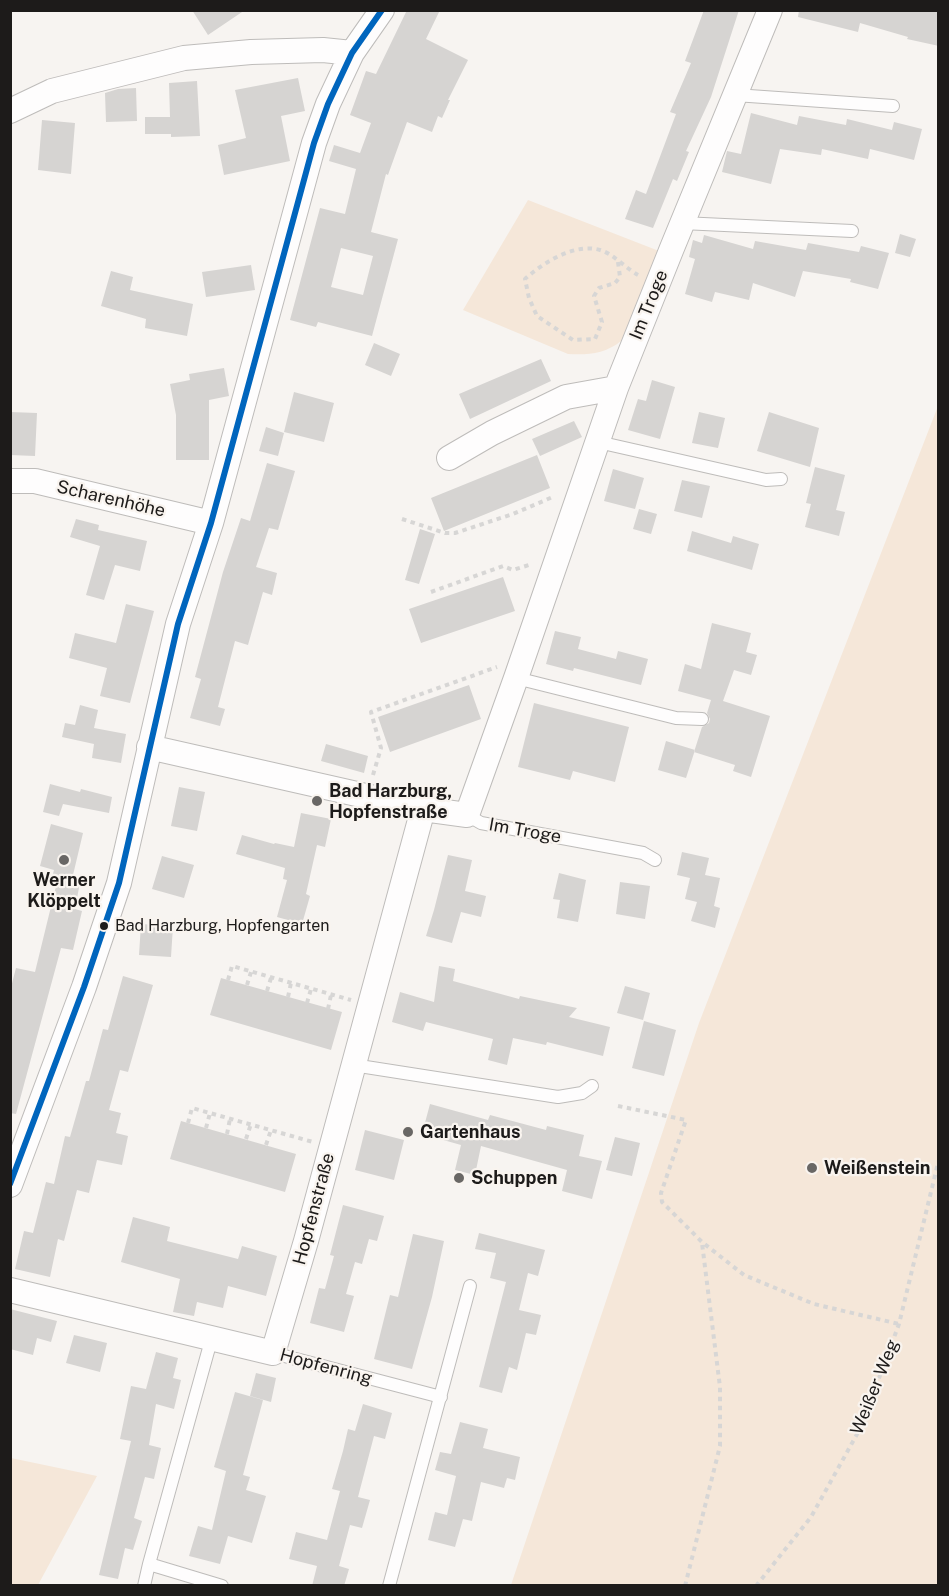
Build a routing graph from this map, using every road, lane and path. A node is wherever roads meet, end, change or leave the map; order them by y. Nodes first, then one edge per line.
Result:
1 (382, 10) edge
2 (770, 10) edge
3 (352, 53) junction
4 (735, 95) junction
5 (893, 106) dead end
6 (10, 111) edge
7 (682, 223) junction
8 (852, 231) dead end
9 (618, 262) junction
10 (658, 285) junction
11 (616, 388) junction
12 (598, 442) junction
13 (449, 458) dead end
14 (781, 479) dead end
15 (10, 480) edge
16 (584, 483) junction
17 (402, 519) dead end
18 (210, 523) junction
19 (559, 555) junction
20 (431, 592) dead end
21 (520, 668) junction
22 (702, 719) dead end
23 (148, 747) junction
24 (367, 796) junction
25 (423, 809) junction
26 (467, 815) junction
27 (655, 860) dead end
28 (251, 972) junction
29 (271, 978) junction
30 (228, 980) dead end
31 (291, 983) junction
32 (247, 985) dead end
33 (311, 989) junction
34 (267, 991) dead end
35 (332, 995) junction
36 (288, 997) dead end
37 (308, 1003) dead end
38 (369, 1005) junction
39 (328, 1009) dead end
40 (353, 1065) junction
41 (592, 1086) dead end
42 (618, 1106) dead end
43 (210, 1113) junction
44 (230, 1119) junction
45 (188, 1123) dead end
46 (251, 1124) junction
47 (206, 1128) dead end
48 (271, 1130) junction
49 (226, 1134) dead end
50 (246, 1139) dead end
51 (266, 1145) dead end
52 (331, 1147) junction
53 (939, 1163) edge
54 (10, 1185) edge
55 (702, 1242) junction
56 (470, 1286) dead end
57 (10, 1290) edge
58 (899, 1324) junction
59 (212, 1338) junction
60 (273, 1353) junction
61 (441, 1397) junction
62 (149, 1564) junction
63 (144, 1586) edge
64 (222, 1586) edge
65 (390, 1586) edge
66 (685, 1586) edge
67 (756, 1586) edge

1 - 3 street
2 - 4 street, Im Troge
3 - 6 street
3 - 18 street
4 - 5 lane
4 - 7 street, Im Troge
7 - 8 lane
7 - 10 street, Im Troge
9 - 9 path
9 - 10 path
10 - 11 street, Im Troge
11 - 12 street, Im Troge
11 - 13 street
12 - 14 lane
12 - 16 street, Im Troge
15 - 18 street, Scharenhöhe
16 - 17 path
16 - 19 street, Im Troge
18 - 23 street
19 - 20 path
19 - 21 street, Im Troge
21 - 22 lane
21 - 24 path
21 - 26 street, Im Troge
23 - 24 street
23 - 54 street
24 - 25 street
25 - 26 street
25 - 38 street, Hopfenstraße
26 - 27 lane, Im Troge
28 - 29 path
28 - 30 path
28 - 32 path
29 - 31 path
29 - 34 path
31 - 33 path
31 - 36 path
33 - 35 path
33 - 37 path
35 - 38 path
35 - 39 path
38 - 40 street, Hopfenstraße
40 - 41 lane
40 - 52 street, Hopfenstraße
42 - 55 path
43 - 44 path
43 - 45 path
43 - 47 path
44 - 46 path
44 - 49 path
46 - 48 path
46 - 50 path
48 - 51 path
48 - 52 path
52 - 60 street, Hopfenstraße
53 - 58 path, Weißer Weg
55 - 58 path
55 - 66 path
56 - 61 lane
57 - 59 street, Hopfenring
58 - 67 path, Weißer Weg
59 - 60 street, Hopfenring
59 - 62 lane
60 - 61 lane, Hopfenring
61 - 65 lane
62 - 63 lane
62 - 64 lane

